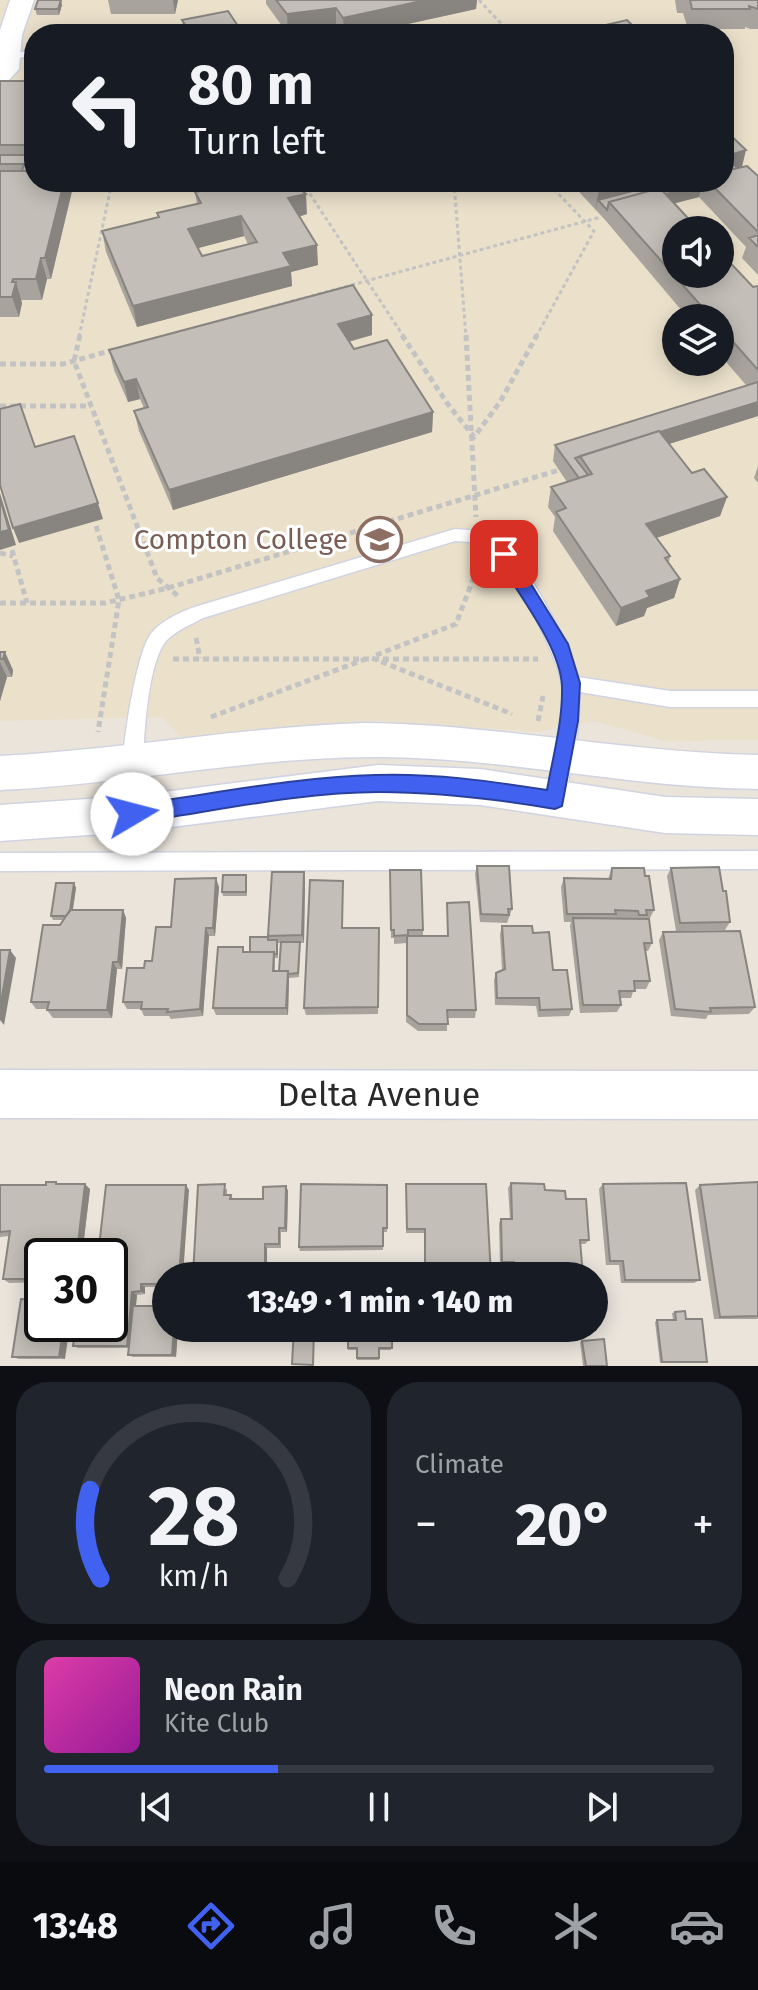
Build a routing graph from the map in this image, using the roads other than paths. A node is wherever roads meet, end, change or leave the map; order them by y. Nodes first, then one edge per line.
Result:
1 (22, 0) edge
2 (24, 57) edge
3 (4, 66) edge
4 (571, 683) junction
5 (758, 699) edge
6 (562, 756) junction
7 (132, 763) junction
8 (758, 772) edge
9 (0, 773) edge
10 (555, 800) junction
11 (132, 814) junction
12 (758, 817) edge
13 (0, 823) edge
14 (758, 860) edge
15 (0, 862) edge
16 (0, 1094) edge
17 (758, 1095) edge

1 - 3 street
2 - 3 lane
4 - 5 lane
4 - 6 lane
4 - 7 lane
6 - 7 street
6 - 8 street
6 - 10 lane
7 - 9 street
7 - 11 lane
10 - 11 street
10 - 12 street
11 - 13 street
14 - 15 lane
16 - 17 street, Delta Avenue

